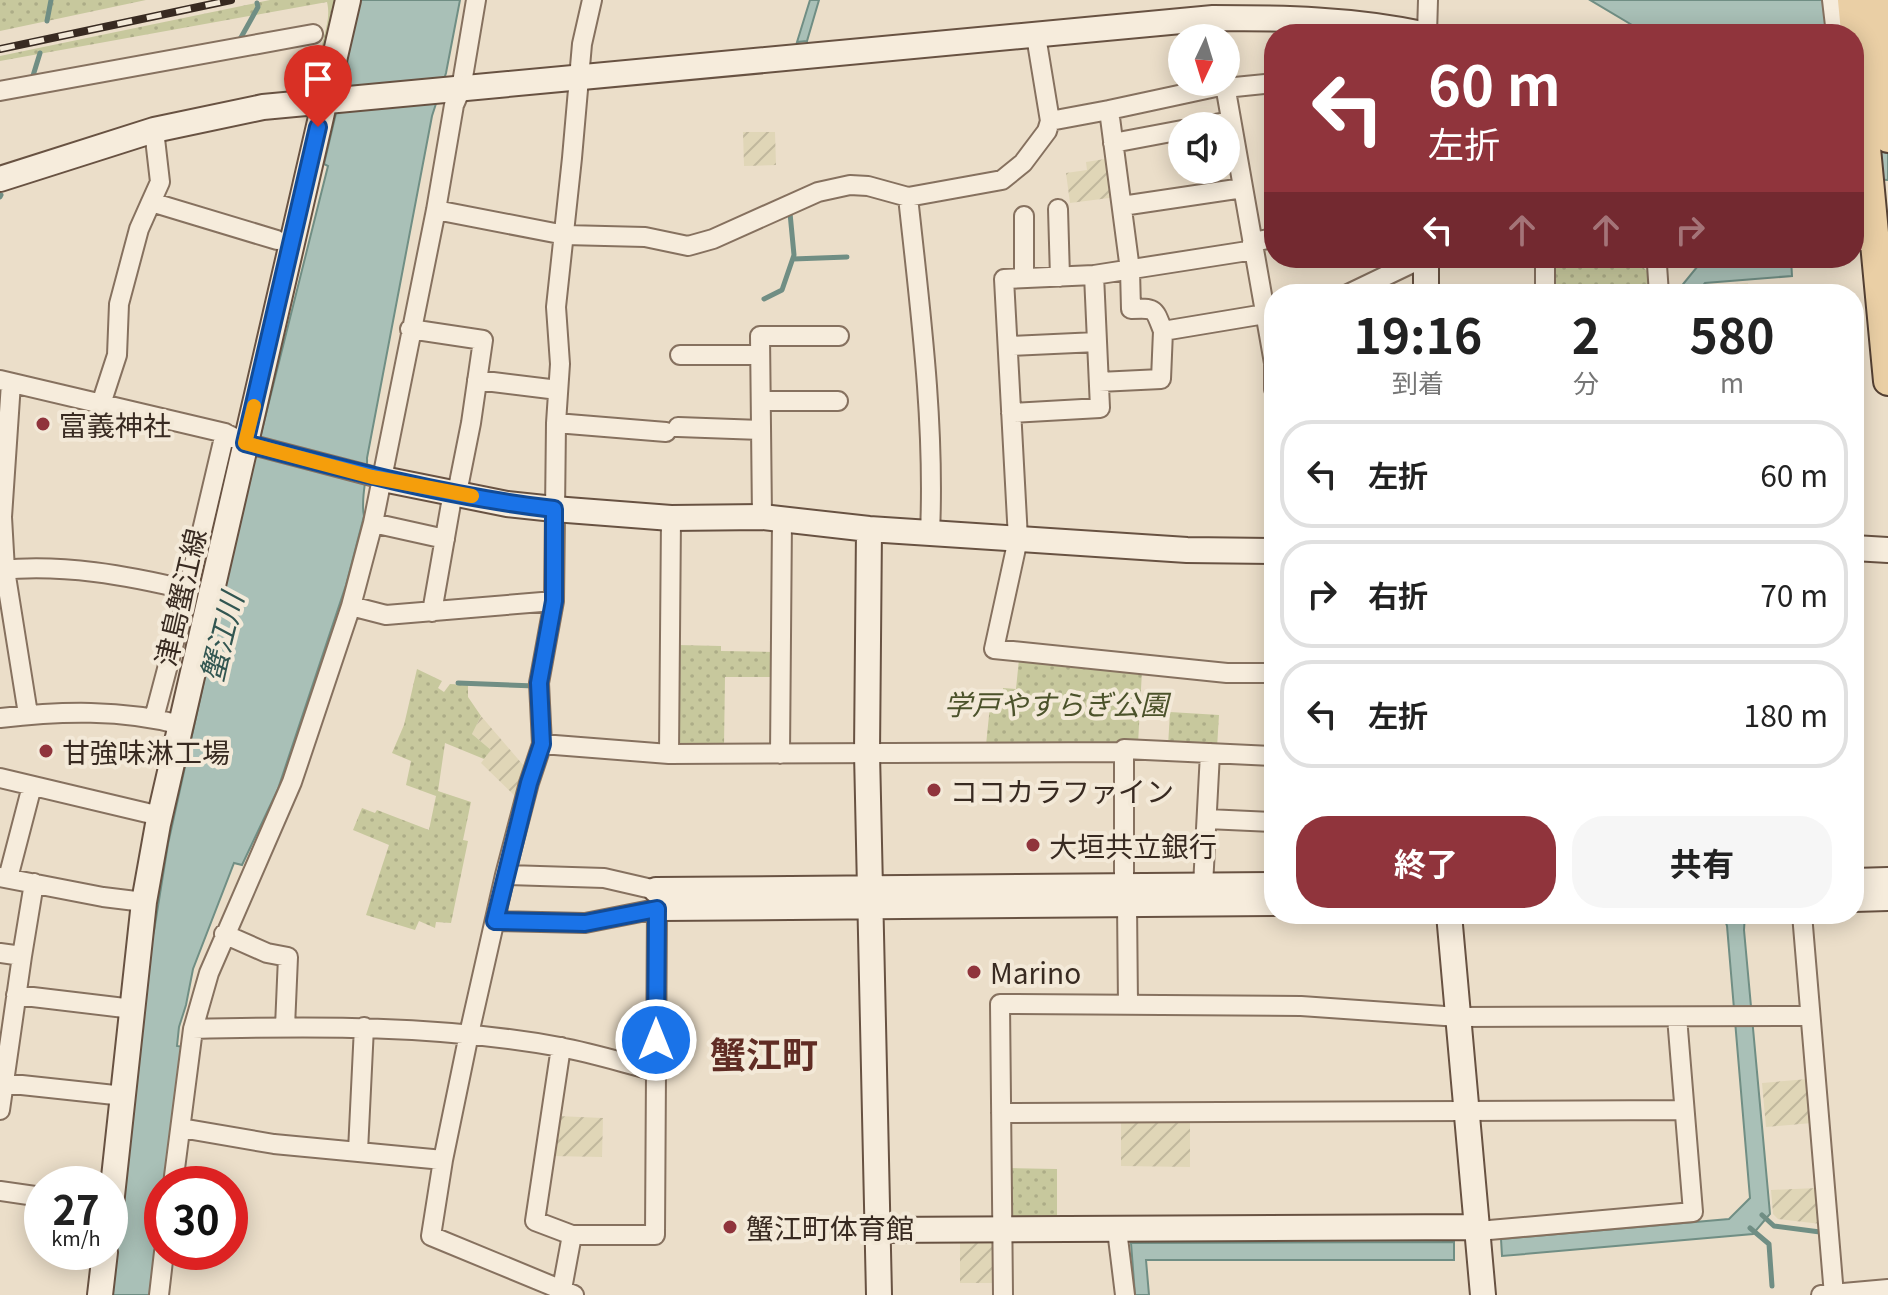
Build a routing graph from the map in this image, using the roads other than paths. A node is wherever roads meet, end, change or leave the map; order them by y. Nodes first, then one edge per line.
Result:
1 (348, 0) edge
2 (476, 0) edge
3 (592, 0) edge
4 (1428, 0) edge
5 (1832, 0) edge
6 (1852, 0) edge
7 (1875, 0) edge
8 (1323, 24) edge
9 (1425, 24) edge
10 (1835, 24) edge
11 (1853, 24) edge
12 (1240, 25) edge
13 (1168, 30) edge
14 (313, 34) dead end
15 (1036, 36) junction
16 (578, 79) junction
17 (1264, 83) edge
18 (1240, 84) edge
19 (456, 89) junction
20 (0, 91) edge
21 (1174, 96) edge
22 (331, 99) junction
23 (1109, 110) junction
24 (1050, 121) junction
25 (154, 130) junction
26 (1168, 133) edge
27 (1888, 138) edge
28 (1113, 143) junction
29 (1240, 171) edge
30 (0, 179) edge
31 (1243, 188) junction
32 (908, 197) junction
33 (151, 202) junction
34 (1122, 206) junction
35 (1058, 209) dead end
36 (436, 210) junction
37 (1024, 216) dead end
38 (565, 235) junction
39 (277, 240) dead end
40 (1864, 241) edge
41 (1264, 242) edge
42 (1253, 246) junction
43 (1403, 268) edge
44 (1130, 270) junction
45 (1094, 275) junction
46 (1060, 277) junction
47 (1024, 278) junction
48 (1369, 284) edge
49 (1264, 308) edge
50 (1264, 314) edge
51 (410, 329) junction
52 (1163, 331) junction
53 (839, 336) dead end
54 (1097, 342) junction
55 (1008, 346) junction
56 (680, 355) dead end
57 (760, 355) junction
58 (477, 380) junction
59 (1888, 381) edge
60 (5, 382) edge
61 (1099, 382) junction
62 (558, 390) junction
63 (761, 401) junction
64 (838, 401) dead end
65 (101, 404) junction
66 (1011, 413) junction
67 (556, 423) junction
68 (761, 430) junction
69 (240, 440) junction
70 (377, 478) junction
71 (455, 493) junction
72 (554, 509) junction
73 (671, 518) junction
74 (772, 518) junction
75 (373, 523) junction
76 (869, 529) junction
77 (930, 533) junction
78 (445, 539) junction
79 (1018, 539) junction
80 (1864, 549) edge
81 (1888, 550) edge
82 (1264, 551) edge
83 (2, 570) edge
84 (188, 590) junction
85 (554, 601) junction
86 (351, 606) junction
87 (432, 612) junction
88 (1264, 673) edge
89 (28, 714) junction
90 (0, 718) edge
91 (154, 718) junction
92 (181, 725) junction
93 (542, 744) junction
94 (1124, 752) junction
95 (867, 753) junction
96 (1210, 753) junction
97 (669, 754) junction
98 (780, 754) junction
99 (1264, 756) edge
100 (0, 778) edge
101 (32, 786) junction
102 (160, 816) junction
103 (1207, 819) junction
104 (1264, 822) edge
105 (505, 875) junction
106 (4, 878) edge
107 (1888, 880) edge
108 (1864, 881) edge
109 (34, 883) junction
110 (1264, 885) edge
111 (1203, 886) junction
112 (1126, 895) junction
113 (870, 897) junction
114 (1888, 898) edge
115 (1864, 899) edge
116 (144, 902) junction
117 (658, 902) junction
118 (1264, 902) edge
119 (495, 921) junction
120 (1450, 924) edge
121 (1803, 924) edge
122 (224, 934) junction
123 (0, 953) edge
124 (22, 956) junction
125 (16, 995) junction
126 (1128, 1005) junction
127 (133, 1009) junction
128 (1810, 1016) junction
129 (1459, 1017) junction
130 (1677, 1017) junction
131 (285, 1027) junction
132 (364, 1027) junction
133 (193, 1029) junction
134 (469, 1034) junction
135 (561, 1047) junction
136 (656, 1071) junction
137 (2, 1081) edge
138 (124, 1096) junction
139 (0, 1110) edge
140 (1467, 1110) junction
141 (1684, 1110) junction
142 (1001, 1113) junction
143 (181, 1128) junction
144 (358, 1151) junction
145 (443, 1160) junction
146 (115, 1166) edge
147 (176, 1166) edge
148 (0, 1191) edge
149 (24, 1194) edge
150 (1478, 1229) junction
151 (877, 1230) junction
152 (1002, 1230) junction
153 (1117, 1230) junction
154 (572, 1235) junction
155 (103, 1270) edge
156 (162, 1270) edge
157 (1888, 1289) edge
158 (568, 1292) edge
159 (1834, 1294) edge
160 (100, 1295) edge
161 (159, 1295) edge
162 (879, 1295) edge
163 (1003, 1295) edge
164 (1125, 1295) edge
165 (1483, 1295) edge
166 (1821, 1295) edge

1 - 22 street, 津島蟹江線
2 - 19 street
3 - 16 street
4 - 9 street
5 - 10 street
6 - 11 main road
7 - 27 main road
8 - 12 street
13 - 15 street
14 - 20 street
15 - 16 street
15 - 24 street
16 - 19 street
16 - 38 street
17 - 18 street
19 - 22 street
19 - 36 street
21 - 23 street
22 - 25 street
22 - 69 street, 津島蟹江線
23 - 24 street
23 - 28 street
24 - 32 street
25 - 30 street
25 - 33 street
26 - 28 street
28 - 34 street
29 - 31 street
31 - 34 street
31 - 42 street
32 - 38 street
32 - 77 street
33 - 39 street
33 - 65 street
34 - 44 street
35 - 46 street
36 - 38 street
36 - 51 street
37 - 47 street
38 - 62 street
40 - 59 main road
41 - 42 street
42 - 44 street
42 - 49 street
43 - 48 street
44 - 45 street
44 - 52 street
45 - 46 street
45 - 54 street
46 - 47 street
47 - 55 street
50 - 52 street
51 - 58 street
51 - 70 street
52 - 61 street
53 - 57 street
54 - 55 street
54 - 61 street
55 - 66 street
56 - 57 street
57 - 63 street
58 - 62 street
58 - 71 street
60 - 65 street
60 - 83 street
61 - 66 street
62 - 67 street
63 - 64 street
63 - 68 street
65 - 69 street
66 - 79 street
67 - 68 street
67 - 72 street
68 - 74 street
69 - 70 street
69 - 84 street
69 - 92 street, 津島蟹江線
70 - 71 street
70 - 75 street
71 - 72 street
71 - 78 street
72 - 73 street
72 - 85 street
73 - 74 street
73 - 97 street
74 - 76 street
74 - 98 street
75 - 78 street
75 - 86 street
76 - 77 street
76 - 95 street
77 - 79 street
78 - 87 street
79 - 82 street
79 - 88 street
80 - 81 street
83 - 84 street
83 - 89 street
84 - 91 street
85 - 87 street
85 - 93 street
86 - 87 street
86 - 122 street
89 - 90 street
89 - 91 street
91 - 92 street
92 - 102 street, 津島蟹江線
93 - 97 street
93 - 105 street
94 - 95 street
94 - 96 street
94 - 112 street
95 - 98 street
95 - 113 street
96 - 99 street
96 - 103 street
97 - 98 street
100 - 101 street
101 - 102 street
101 - 106 street
102 - 116 street, 津島蟹江線
103 - 104 street
103 - 111 street
105 - 117 street
105 - 119 street
106 - 109 street
107 - 108 street
109 - 116 street
109 - 124 street
110 - 111 street
111 - 112 street
112 - 113 street
112 - 118 street
112 - 126 street
113 - 117 street
113 - 151 street
114 - 115 street
116 - 127 street, 津島蟹江線
117 - 119 street
117 - 136 street
119 - 134 street
120 - 129 street
121 - 128 street
122 - 131 street
122 - 133 street
123 - 124 street
124 - 125 street
125 - 127 street
125 - 137 street
126 - 129 street
126 - 142 street
127 - 138 street, 津島蟹江線
128 - 130 street
128 - 159 street
129 - 130 street
129 - 140 street
130 - 141 street
131 - 132 street
131 - 133 street
132 - 134 street
132 - 144 street
133 - 143 street
134 - 135 street
134 - 145 street
135 - 136 street
135 - 154 street
136 - 154 street
137 - 138 street
137 - 139 street
138 - 146 street, 津島蟹江線
140 - 141 street
140 - 142 street
140 - 150 street
141 - 150 street
142 - 152 street
143 - 144 street
143 - 147 street
144 - 145 street
145 - 158 street
148 - 149 street
150 - 153 street
150 - 165 street
151 - 152 street
151 - 162 street
152 - 153 street
152 - 163 street
153 - 164 street
154 - 158 street
155 - 160 street
156 - 161 street
157 - 159 street
159 - 166 street

